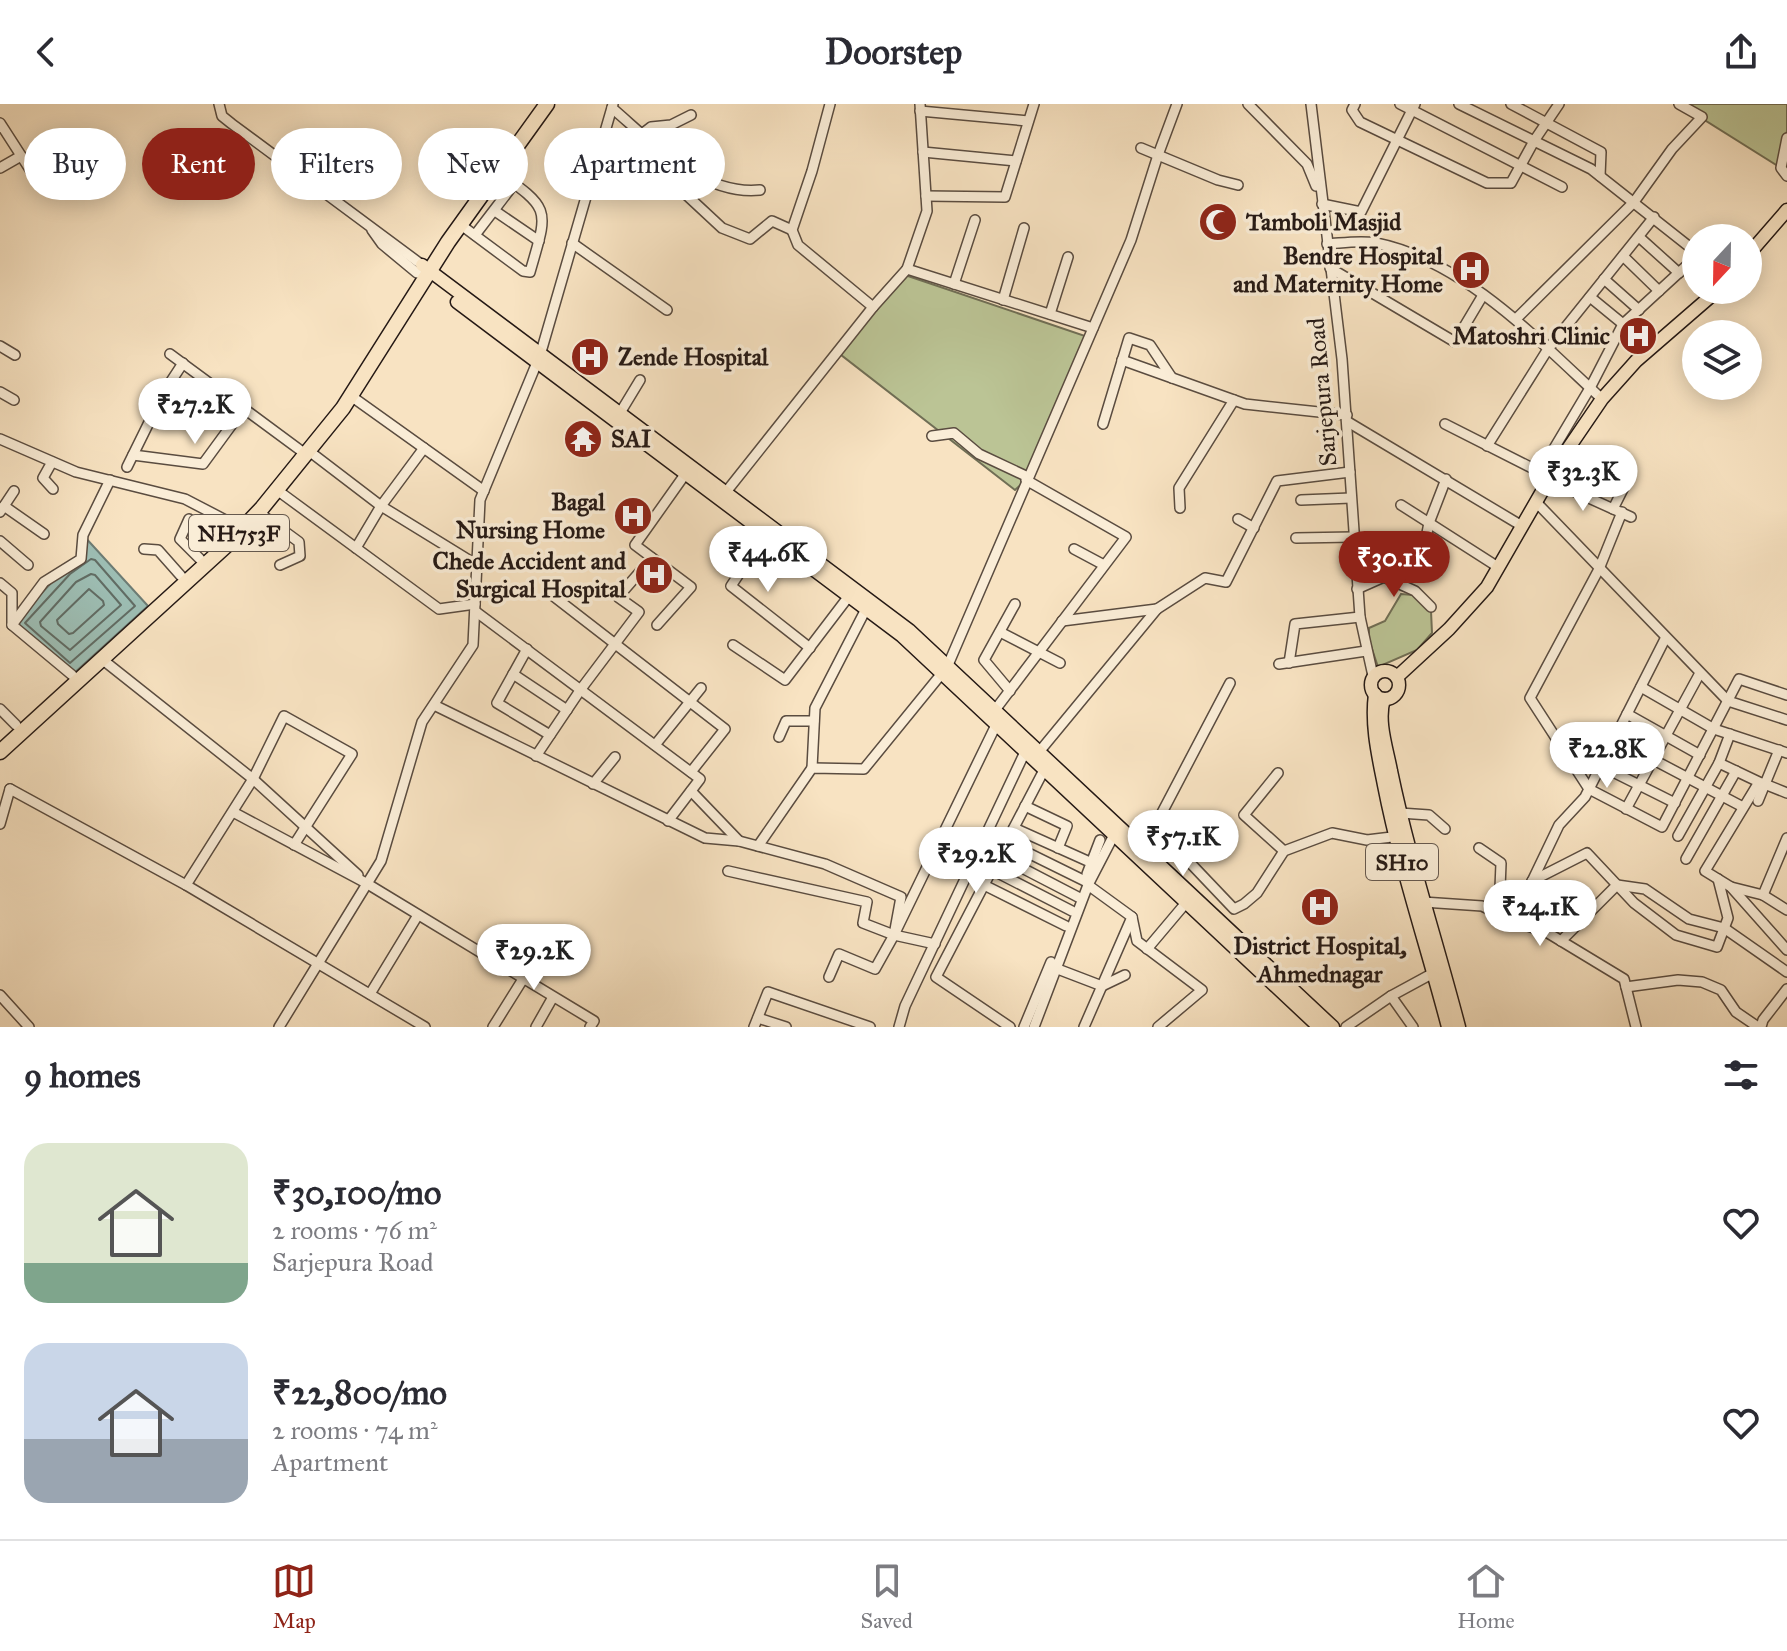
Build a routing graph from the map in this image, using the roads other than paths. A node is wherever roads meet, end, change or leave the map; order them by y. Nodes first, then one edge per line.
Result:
1 (219, 104) edge
2 (229, 104) edge
3 (536, 104) edge
4 (547, 104) edge
5 (830, 104) edge
6 (1034, 104) edge
7 (1177, 104) edge
8 (1248, 104) edge
9 (1311, 104) edge
10 (1355, 104) edge
11 (1400, 104) edge
12 (1459, 104) edge
13 (1511, 104) edge
14 (1559, 104) edge
15 (1679, 104) edge
16 (612, 106) edge
17 (1414, 107) edge
18 (920, 108) edge
19 (691, 115) dead end
20 (222, 116) junction
21 (1028, 121) junction
22 (1547, 122) junction
23 (0, 123) edge
24 (605, 128) edge
25 (636, 128) edge
26 (650, 128) edge
27 (528, 130) edge
28 (1787, 138) edge
29 (1398, 140) junction
30 (1534, 141) junction
31 (1141, 148) dead end
32 (923, 152) junction
33 (1158, 155) junction
34 (21, 156) junction
35 (24, 161) edge
36 (1016, 161) junction
37 (1521, 165) junction
38 (0, 168) edge
39 (1600, 176) junction
40 (1787, 176) edge
41 (1238, 185) dead end
42 (725, 186) edge
43 (1562, 187) dead end
44 (760, 190) dead end
45 (528, 194) edge
46 (926, 196) junction
47 (478, 200) edge
48 (503, 200) edge
49 (585, 200) edge
50 (692, 200) edge
51 (1321, 200) junction
52 (1634, 202) junction
53 (1787, 210) edge
54 (495, 211) junction
55 (1654, 217) junction
56 (975, 220) dead end
57 (461, 225) junction
58 (1024, 228) dead end
59 (792, 230) junction
60 (475, 235) junction
61 (1639, 237) junction
62 (1762, 239) edge
63 (539, 241) junction
64 (1682, 242) edge
65 (572, 243) junction
66 (1327, 244) junction
67 (1623, 256) junction
68 (1068, 257) dead end
69 (1330, 268) junction
70 (907, 269) junction
71 (1682, 270) edge
72 (423, 272) junction
73 (1679, 273) junction
74 (1604, 279) junction
75 (954, 284) junction
76 (1659, 291) junction
77 (1483, 295) junction
78 (1590, 297) junction
79 (1003, 300) junction
80 (1702, 304) edge
81 (873, 307) junction
82 (667, 310) dead end
83 (1639, 310) junction
84 (1050, 314) junction
85 (1516, 319) junction
86 (1623, 324) junction
87 (1093, 328) junction
88 (0, 346) edge
89 (1548, 349) junction
90 (170, 354) dead end
91 (15, 355) dead end
92 (539, 356) junction
93 (1122, 360) junction
94 (183, 363) junction
95 (1172, 378) junction
96 (640, 380) dead end
97 (1590, 388) junction
98 (0, 392) edge
99 (351, 396) junction
100 (1602, 399) junction
101 (14, 400) dead end
102 (1234, 400) junction
103 (244, 408) junction
104 (620, 413) junction
105 (1347, 418) junction
106 (1103, 424) dead end
107 (1445, 424) dead end
108 (932, 436) dead end
109 (0, 439) edge
110 (1487, 446) junction
111 (424, 448) junction
112 (304, 450) junction
113 (133, 455) junction
114 (52, 462) junction
115 (127, 467) dead end
116 (1350, 472) junction
117 (686, 473) junction
118 (1629, 477) dead end
119 (1027, 478) junction
120 (1446, 479) junction
121 (110, 480) junction
122 (1549, 480) junction
123 (53, 489) dead end
124 (277, 490) junction
125 (14, 491) dead end
126 (484, 491) junction
127 (726, 492) junction
128 (1351, 498) junction
129 (1301, 500) dead end
130 (1536, 502) junction
131 (1401, 505) dead end
132 (381, 506) junction
133 (1180, 508) dead end
134 (2, 509) edge
135 (258, 512) junction
136 (1622, 513) junction
137 (189, 519) dead end
138 (1238, 519) dead end
139 (1429, 523) junction
140 (235, 525) junction
141 (1522, 526) junction
142 (1254, 528) junction
143 (766, 533) junction
144 (44, 534) dead end
145 (1353, 537) junction
146 (1296, 538) dead end
147 (0, 541) edge
148 (356, 548) junction
149 (144, 549) dead end
150 (1074, 549) dead end
151 (652, 558) junction
152 (200, 559) junction
153 (28, 565) dead end
154 (280, 565) dead end
155 (477, 565) junction
156 (1104, 565) junction
157 (1498, 567) junction
158 (1599, 569) junction
159 (1419, 573) dead end
160 (181, 576) junction
161 (0, 583) edge
162 (1357, 589) junction
163 (552, 595) dead end
164 (849, 596) junction
165 (1015, 604) dead end
166 (475, 607) junction
167 (1431, 607) dead end
168 (866, 609) junction
169 (1157, 609) junction
170 (1360, 617) junction
171 (1062, 621) junction
172 (12, 625) junction
173 (657, 625) dead end
174 (1000, 632) junction
175 (1665, 639) junction
176 (616, 645) junction
177 (733, 645) dead end
178 (810, 648) junction
179 (527, 649) junction
180 (1040, 651) junction
181 (1366, 651) junction
182 (103, 660) junction
183 (1060, 663) dead end
184 (946, 669) junction
185 (1700, 673) junction
186 (513, 674) junction
187 (72, 675) junction
188 (1373, 676) junction
189 (1397, 677) junction
190 (1230, 683) dead end
191 (1641, 687) junction
192 (701, 688) dead end
193 (581, 689) junction
194 (1010, 691) junction
195 (1787, 695) edge
196 (1380, 696) junction
197 (1728, 701) junction
198 (690, 702) junction
199 (434, 705) junction
200 (0, 709) edge
201 (1680, 709) junction
202 (567, 710) junction
203 (995, 710) junction
204 (1627, 714) junction
205 (1787, 720) edge
206 (814, 721) junction
207 (16, 725) junction
208 (996, 725) junction
209 (1714, 729) junction
210 (1730, 734) junction
211 (550, 735) junction
212 (1666, 735) junction
213 (779, 737) dead end
214 (1614, 739) junction
215 (0, 741) edge
216 (655, 745) junction
217 (1783, 751) edge
218 (0, 752) edge
219 (1025, 752) junction
220 (1039, 752) junction
221 (1700, 755) junction
222 (536, 756) junction
223 (615, 757) dead end
224 (1653, 760) junction
225 (1719, 763) junction
226 (1601, 766) junction
227 (812, 768) junction
228 (1044, 770) junction
229 (1736, 771) junction
230 (691, 772) junction
231 (1278, 773) dead end
232 (253, 779) junction
233 (1688, 779) junction
234 (593, 784) junction
235 (1762, 784) junction
236 (1639, 785) junction
237 (1705, 788) junction
238 (10, 789) junction
239 (1589, 789) junction
240 (691, 791) junction
241 (1787, 793) edge
242 (1722, 796) junction
243 (1758, 801) dead end
244 (0, 802) edge
245 (1675, 803) junction
246 (1025, 806) junction
247 (1743, 807) junction
248 (1626, 809) junction
249 (233, 812) junction
250 (1400, 813) junction
251 (668, 821) junction
252 (0, 824) edge
253 (306, 826) junction
254 (1155, 826) junction
255 (1014, 828) junction
256 (1445, 829) dead end
257 (1116, 831) junction
258 (1401, 836) junction
259 (1678, 836) dead end
260 (1787, 838) edge
261 (1100, 840) dead end
262 (739, 841) junction
263 (1006, 842) junction
264 (294, 845) junction
265 (758, 846) junction
266 (1141, 847) junction
267 (1058, 848) junction
268 (1479, 848) dead end
269 (1284, 851) junction
270 (999, 856) junction
271 (1686, 859) dead end
272 (1092, 863) junction
273 (992, 870) junction
274 (728, 871) dead end
275 (1718, 879) junction
276 (1532, 881) junction
277 (366, 883) junction
278 (1086, 883) junction
279 (186, 885) junction
280 (984, 885) junction
281 (1617, 885) junction
282 (1731, 887) junction
283 (1763, 895) junction
284 (1078, 897) junction
285 (1423, 902) junction
286 (1185, 904) junction
287 (951, 910) junction
288 (1787, 910) edge
289 (1072, 911) junction
290 (1499, 914) junction
291 (418, 915) junction
292 (968, 916) junction
293 (1132, 917) junction
294 (1513, 921) junction
295 (1066, 926) junction
296 (1724, 928) junction
297 (894, 935) junction
298 (548, 939) dead end
299 (1561, 941) junction
300 (935, 944) junction
301 (1147, 949) junction
302 (1787, 950) edge
303 (317, 962) junction
304 (1055, 968) junction
305 (1438, 970) junction
306 (1787, 972) edge
307 (1125, 975) dead end
308 (829, 977) dead end
309 (523, 978) junction
310 (1102, 986) junction
311 (1626, 987) junction
312 (1787, 989) edge
313 (370, 994) junction
314 (0, 995) edge
315 (1391, 996) junction
316 (553, 997) junction
317 (756, 1022) edge
318 (1450, 1025) edge
319 (29, 1027) edge
320 (279, 1027) edge
321 (425, 1027) edge
322 (493, 1027) edge
323 (536, 1027) edge
324 (590, 1027) edge
325 (786, 1027) edge
326 (870, 1027) edge
327 (899, 1027) edge
328 (1010, 1027) edge
329 (1024, 1027) edge
330 (1034, 1027) edge
331 (1084, 1027) edge
332 (1158, 1027) edge
333 (1319, 1027) edge
334 (1333, 1027) edge
335 (1346, 1027) edge
336 (1413, 1027) edge
337 (1636, 1027) edge
338 (1759, 1027) edge

1 - 20 street
2 - 20 street
3 - 72 highway, NH753F
4 - 27 highway, NH753F
5 - 59 street
6 - 21 street
7 - 33 street
8 - 51 street
9 - 51 street, Sarjepura Road
10 - 29 street
11 - 17 street
12 - 30 street
13 - 22 street
14 - 22 street
15 - 52 street
16 - 24 street
16 - 25 street
17 - 29 street
17 - 37 street
18 - 21 street
18 - 32 street
19 - 26 street
20 - 72 street
21 - 36 street
22 - 30 street
22 - 39 street
23 - 34 street
28 - 40 street
29 - 37 street
29 - 51 street
30 - 37 street
30 - 39 street
31 - 33 street
32 - 36 street
32 - 46 street
33 - 41 street
33 - 87 street
34 - 35 street
34 - 38 street
36 - 46 street
37 - 43 street
39 - 52 street
42 - 44 street
45 - 63 street
46 - 70 street
47 - 57 highway, NH753F
48 - 54 street
49 - 65 street
50 - 59 street
51 - 66 street, Sarjepura Road
52 - 55 street
52 - 85 street
53 - 62 main road
54 - 60 street
54 - 63 street
55 - 61 street
55 - 64 street
56 - 75 street
57 - 60 street
57 - 72 highway, NH753F
58 - 79 street
59 - 81 street
60 - 63 street
61 - 67 street
61 - 73 street
65 - 82 street
65 - 92 street
66 - 69 street, Sarjepura Road
66 - 77 street
67 - 74 street
67 - 76 street
68 - 84 street
69 - 77 street
69 - 105 street, Sarjepura Road
70 - 75 street
70 - 81 street
71 - 73 street
72 - 92 main road
72 - 99 highway, NH753F
72 - 112 highway, NH753F
73 - 76 street
74 - 78 street
74 - 83 street
75 - 79 street
76 - 83 street
77 - 85 street
78 - 86 street
78 - 89 street
79 - 84 street
80 - 100 main road
81 - 127 street
83 - 86 street
84 - 87 street
85 - 89 street
86 - 97 street
87 - 119 street
88 - 91 street
89 - 97 street
89 - 110 street
90 - 94 street
92 - 104 main road
92 - 117 main road
92 - 126 street
93 - 95 street
93 - 95 street
93 - 106 street
94 - 103 street
94 - 113 street
95 - 102 street
96 - 104 street
97 - 100 street
97 - 110 street
98 - 101 street
99 - 111 street
99 - 112 highway, NH753F
100 - 122 main road
102 - 105 street
102 - 133 street
103 - 112 street
103 - 113 street
104 - 127 main road
105 - 116 street, Sarjepura Road
105 - 120 street
107 - 110 street
108 - 119 street
109 - 114 street
111 - 126 street
111 - 132 street
112 - 124 highway, NH753F
112 - 132 street
112 - 140 highway, NH753F
113 - 115 street
114 - 121 street
114 - 123 street
116 - 128 street, Sarjepura Road
116 - 142 street
117 - 143 main road
117 - 151 street
118 - 136 street
119 - 156 street
119 - 184 street
120 - 139 street
120 - 141 street
121 - 140 street
121 - 172 street
122 - 130 main road
122 - 136 street
124 - 135 highway, NH753F
124 - 148 street
125 - 134 street
126 - 155 street
127 - 184 main road
128 - 129 street
128 - 145 street, Sarjepura Road
130 - 141 main road
130 - 158 street
131 - 139 street
132 - 148 street
132 - 155 street
134 - 144 street
135 - 154 street
135 - 182 highway, NH753F
136 - 158 street
137 - 152 street
138 - 142 street
139 - 157 street
139 - 159 street
140 - 152 highway, NH753F
141 - 157 main road
142 - 169 street
143 - 164 main road
143 - 178 street
145 - 146 street
145 - 162 street, Sarjepura Road
147 - 153 street
148 - 166 street
149 - 160 street
150 - 156 street
151 - 173 street
151 - 176 street
152 - 160 highway, NH753F
155 - 166 street
156 - 171 street
157 - 189 main road
158 - 175 street
158 - 239 street
160 - 187 highway, NH753F
161 - 172 street
162 - 167 street
162 - 170 street, Sarjepura Road
163 - 176 street
164 - 168 main road
164 - 178 street
165 - 174 street
166 - 179 street
166 - 199 street
168 - 184 main road
168 - 206 street
169 - 171 street
169 - 220 street
170 - 181 street, Sarjepura Road
170 - 181 street
171 - 180 street
172 - 187 street
174 - 180 street
174 - 194 street
175 - 185 street
175 - 191 street
176 - 193 street
176 - 198 street
177 - 178 street
179 - 186 street
179 - 193 street
180 - 183 street
180 - 194 street
181 - 188 street, Sarjepura Road
182 - 218 highway, NH753F
182 - 232 street
184 - 203 main road
184 - 208 main road
184 - 227 street
185 - 197 street
185 - 201 street
186 - 202 street
186 - 211 street
187 - 207 highway, NH753F
188 - 189 main road
188 - 196 main road
189 - 196 main road
190 - 254 street
191 - 201 street
191 - 204 street
192 - 198 street
193 - 202 street
193 - 216 street
194 - 203 street
195 - 197 street
196 - 250 main road, SH10
196 - 258 main road, SH10
197 - 205 street
197 - 209 street
198 - 216 street
198 - 230 street
199 - 222 street
199 - 277 street
200 - 207 street
201 - 209 street
201 - 212 street
202 - 211 street
203 - 220 main road
204 - 212 street
204 - 214 street
206 - 213 street
206 - 227 street
207 - 215 highway, NH753F
208 - 219 main road
208 - 297 street
209 - 210 street
209 - 221 street
210 - 217 street
210 - 225 street
211 - 222 street
212 - 221 street
212 - 224 street
214 - 224 street
214 - 226 street
216 - 230 street
217 - 235 street
219 - 228 main road
219 - 287 street
220 - 257 main road
221 - 233 street
222 - 234 street
223 - 234 street
224 - 233 street
224 - 236 street
225 - 229 street
225 - 237 street
226 - 236 street
226 - 239 street
227 - 265 street
228 - 246 street
228 - 257 main road
229 - 235 street
229 - 242 street
230 - 240 street
231 - 269 street
232 - 249 street
232 - 253 street
232 - 253 street
233 - 237 street
233 - 245 street
234 - 251 street
235 - 241 street
235 - 243 street
235 - 247 street
236 - 245 street
236 - 248 street
237 - 242 street
237 - 259 street
238 - 244 street
238 - 252 street
238 - 279 street
239 - 248 street
239 - 276 street
240 - 251 street
240 - 262 street
242 - 247 street
242 - 271 street
245 - 248 street
246 - 255 street
246 - 267 street
247 - 275 street
249 - 264 street
249 - 279 street
250 - 256 street
250 - 258 main road, SH10
251 - 262 street
253 - 264 street
253 - 277 street
254 - 266 street
254 - 269 street
255 - 263 street
255 - 267 street
257 - 266 main road
257 - 278 street
257 - 286 main road
258 - 269 street
258 - 285 main road, SH10
258 - 305 main road, SH10
260 - 283 street
261 - 272 street
262 - 265 street
263 - 270 street
263 - 278 street
264 - 277 street
265 - 297 street
266 - 334 main road
267 - 272 street
268 - 290 street
270 - 273 street
270 - 284 street
272 - 278 street
273 - 280 street
273 - 289 street
274 - 297 street
275 - 282 street
275 - 296 street
276 - 281 street
276 - 294 street
277 - 291 street
277 - 303 street
278 - 284 street
278 - 293 street
278 - 304 street
279 - 303 street
280 - 292 street
280 - 295 street
281 - 296 street
281 - 296 street
281 - 299 street
282 - 283 street
282 - 302 street
283 - 288 street
284 - 289 street
285 - 290 street
285 - 305 main road, SH10
286 - 301 street
286 - 333 main road
287 - 292 street
287 - 300 street
289 - 295 street
290 - 294 street
291 - 309 street
291 - 313 street
292 - 328 street
293 - 301 street
293 - 310 street
294 - 299 street
295 - 329 street
296 - 306 street
297 - 300 street
297 - 308 street
298 - 309 street
299 - 311 street
300 - 327 street
301 - 332 street
303 - 313 street
303 - 320 street
304 - 310 street
304 - 330 street
305 - 315 street
305 - 318 main road, SH10
307 - 310 street
309 - 316 street
309 - 322 street
310 - 331 street
311 - 337 street
311 - 338 street
312 - 338 street
313 - 321 street
314 - 319 street
315 - 335 street
315 - 336 street
316 - 323 street
316 - 324 street
317 - 325 street
317 - 326 street

